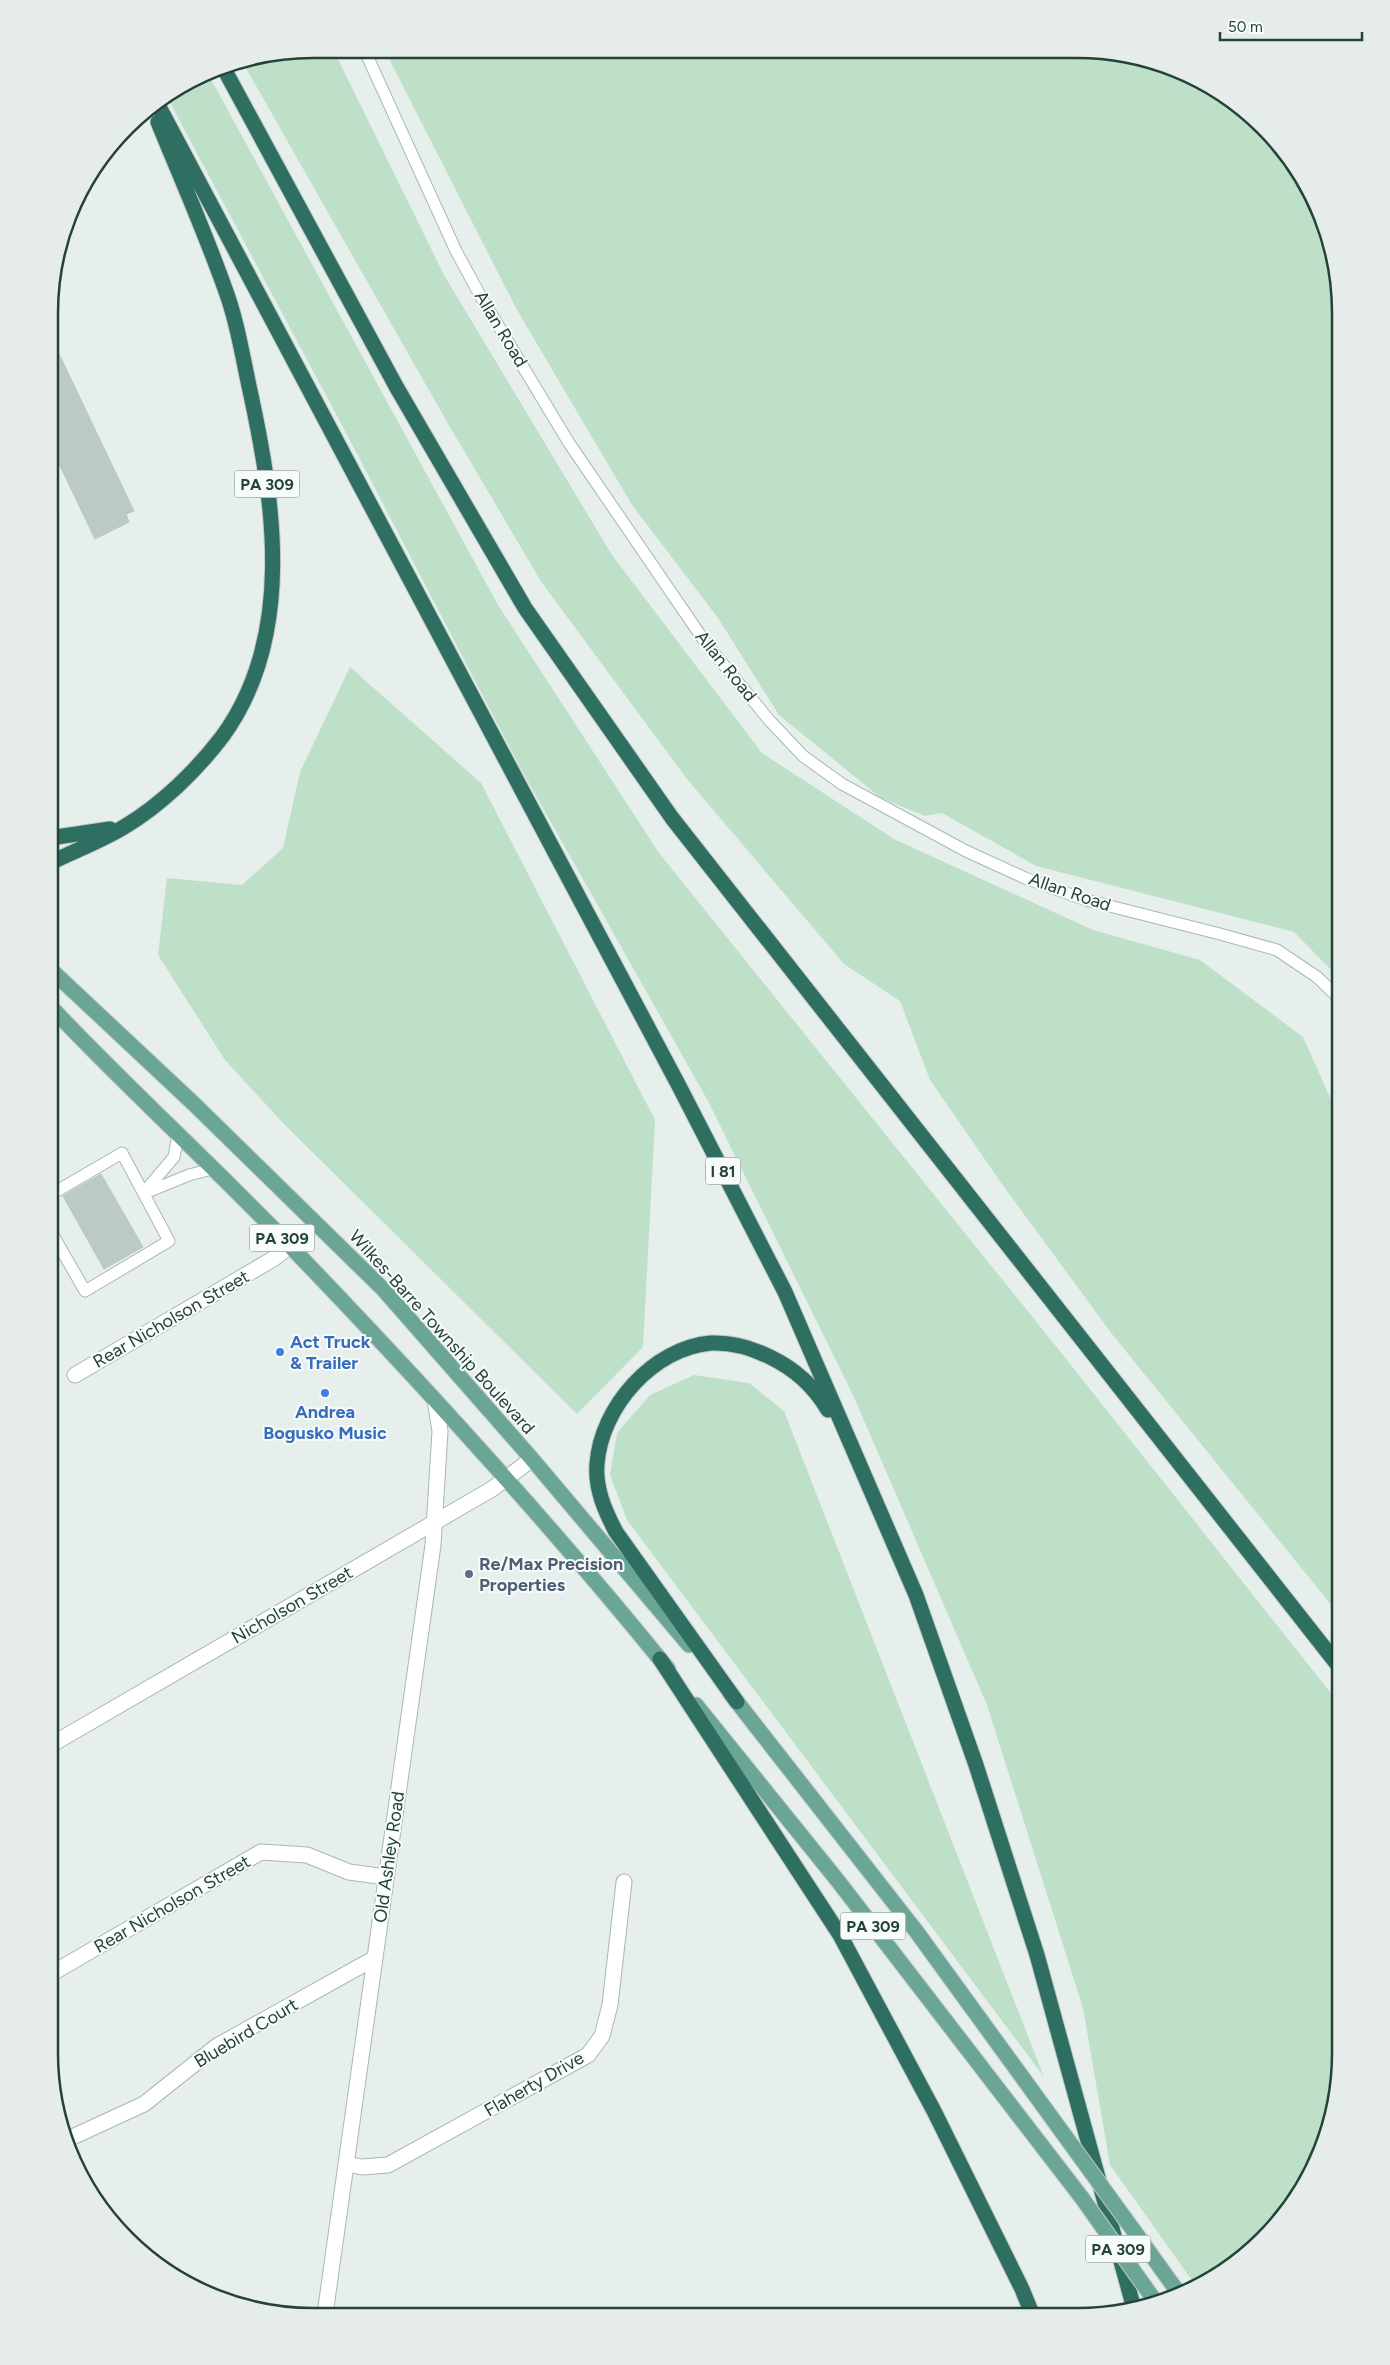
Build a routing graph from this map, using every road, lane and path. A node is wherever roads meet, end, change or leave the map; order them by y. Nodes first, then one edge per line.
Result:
1 (368, 58) edge
2 (226, 73) edge
3 (160, 108) edge
4 (154, 112) edge
5 (124, 827) junction
6 (58, 837) edge
7 (58, 859) edge
8 (58, 976) edge
9 (1332, 991) edge
10 (58, 1014) edge
11 (178, 1135) junction
12 (212, 1169) junction
13 (58, 1190) edge
14 (144, 1192) junction
15 (58, 1244) edge
16 (290, 1246) junction
17 (75, 1375) dead end
18 (435, 1400) junction
19 (532, 1459) junction
20 (859, 1463) junction
21 (506, 1478) junction
22 (434, 1522) junction
23 (1332, 1658) edge
24 (660, 1659) junction
25 (738, 1702) junction
26 (58, 1741) edge
27 (386, 1877) junction
28 (624, 1882) dead end
29 (375, 1958) junction
30 (58, 1970) edge
31 (72, 2137) edge
32 (346, 2164) junction
33 (1175, 2288) edge
34 (1152, 2296) edge
35 (1132, 2302) edge
36 (326, 2308) edge
37 (1030, 2308) edge

1 - 9 lane, Allan Road
2 - 23 highway
3 - 20 highway, I 81
4 - 5 highway, PA 309
5 - 6 highway
5 - 7 highway, PA 309
8 - 19 main road, Wilkes-Barre Township Boulevard
10 - 11 main road, PA 309
11 - 12 main road, PA 309
11 - 14 lane
12 - 14 lane
12 - 16 main road, PA 309
13 - 14 lane
14 - 15 lane
16 - 17 street, Rear Nicholson Street
16 - 18 main road, PA 309
18 - 21 main road, PA 309
18 - 22 street, Old Ashley Road
19 - 21 street, Nicholson Street
19 - 25 main road, Wilkes-Barre Township Boulevard
20 - 25 highway
20 - 35 highway, I 81
21 - 22 street, Nicholson Street
21 - 24 main road, PA 309
22 - 26 street, Nicholson Street
22 - 27 street, Old Ashley Road
24 - 34 main road, PA 309, bridge
24 - 37 highway
25 - 33 main road, PA 309, bridge
27 - 29 street, Old Ashley Road
27 - 30 street, Rear Nicholson Street
28 - 32 street, Flaherty Drive
29 - 31 street, Bluebird Court
29 - 32 street, Old Ashley Road
32 - 36 street, Old Ashley Road

